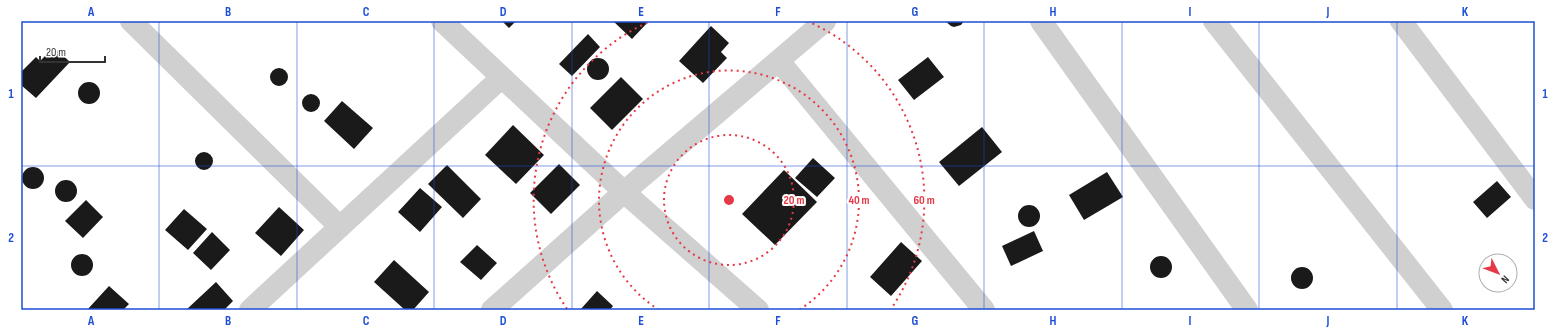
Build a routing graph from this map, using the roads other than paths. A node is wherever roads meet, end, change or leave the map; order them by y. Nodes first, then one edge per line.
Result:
1 (131, 21) edge
2 (442, 21) edge
3 (825, 21) edge
4 (1041, 21) edge
5 (1214, 21) edge
6 (1401, 21) edge
7 (779, 61) junction
8 (500, 78) junction
9 (624, 192) junction
10 (1535, 199) edge
11 (340, 227) junction
12 (250, 310) edge
13 (492, 310) edge
14 (758, 310) edge
15 (984, 310) edge
16 (1247, 310) edge
17 (1442, 310) edge

1 - 11 street
2 - 8 street
3 - 7 street
4 - 16 street
5 - 17 street
6 - 10 street
7 - 9 street
7 - 15 street
8 - 9 street
8 - 11 street
9 - 13 street
9 - 14 street
11 - 12 street

